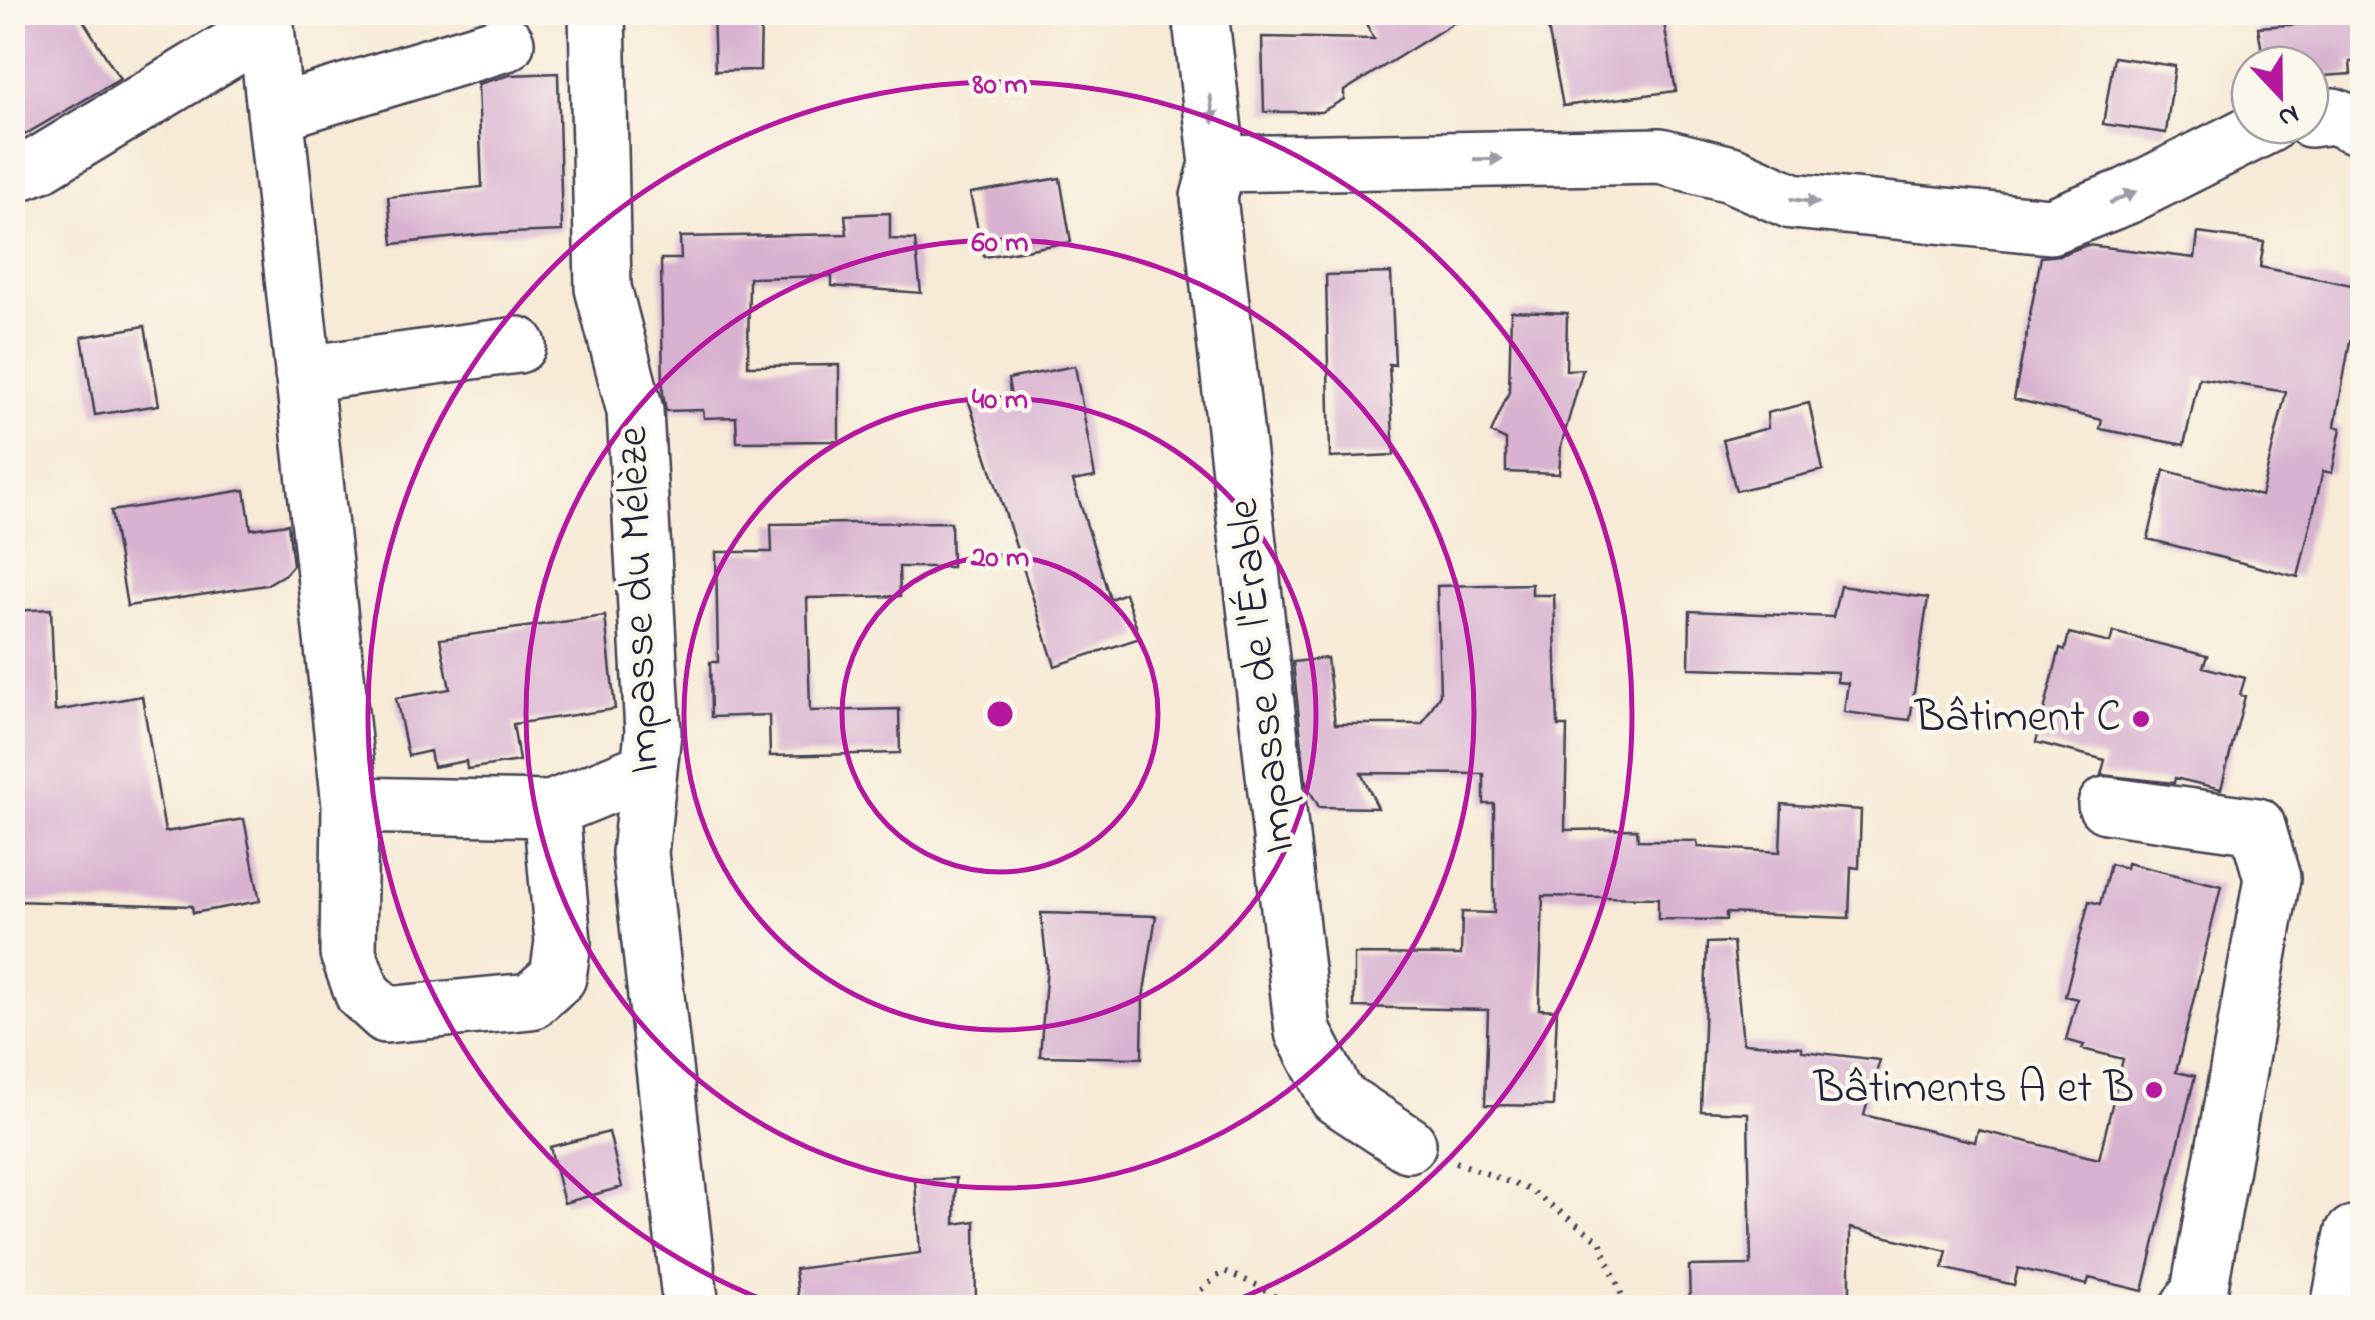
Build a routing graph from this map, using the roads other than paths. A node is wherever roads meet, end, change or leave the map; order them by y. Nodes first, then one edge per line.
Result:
1 (597, 12) edge
2 (1200, 12) edge
3 (248, 25) edge
4 (506, 43) dead end
5 (276, 113) junction
6 (2330, 116) edge
7 (2362, 128) edge
8 (2230, 144) edge
9 (1218, 164) junction
10 (12, 175) edge
11 (518, 344) dead end
12 (303, 374) junction
13 (649, 770) junction
14 (350, 805) junction
15 (2106, 805) dead end
16 (551, 809) junction
17 (1408, 1144) road end
18 (2362, 1236) edge
19 (691, 1308) edge
20 (2188, 1308) edge
21 (2339, 1308) edge

1 - 13 street, Impasse du Mélèze
2 -> 9 street, Impasse de l'Érable
3 - 5 street
3 - 10 street
4 - 5 street
5 - 12 street
6 - 7 street
9 -> 8 street
9 - 17 street, Impasse de l'Érable
11 - 12 street
12 - 14 street
13 - 16 street
13 - 19 street, Impasse du Mélèze
14 - 16 street
14 - 16 street
15 - 20 street
18 - 21 street

